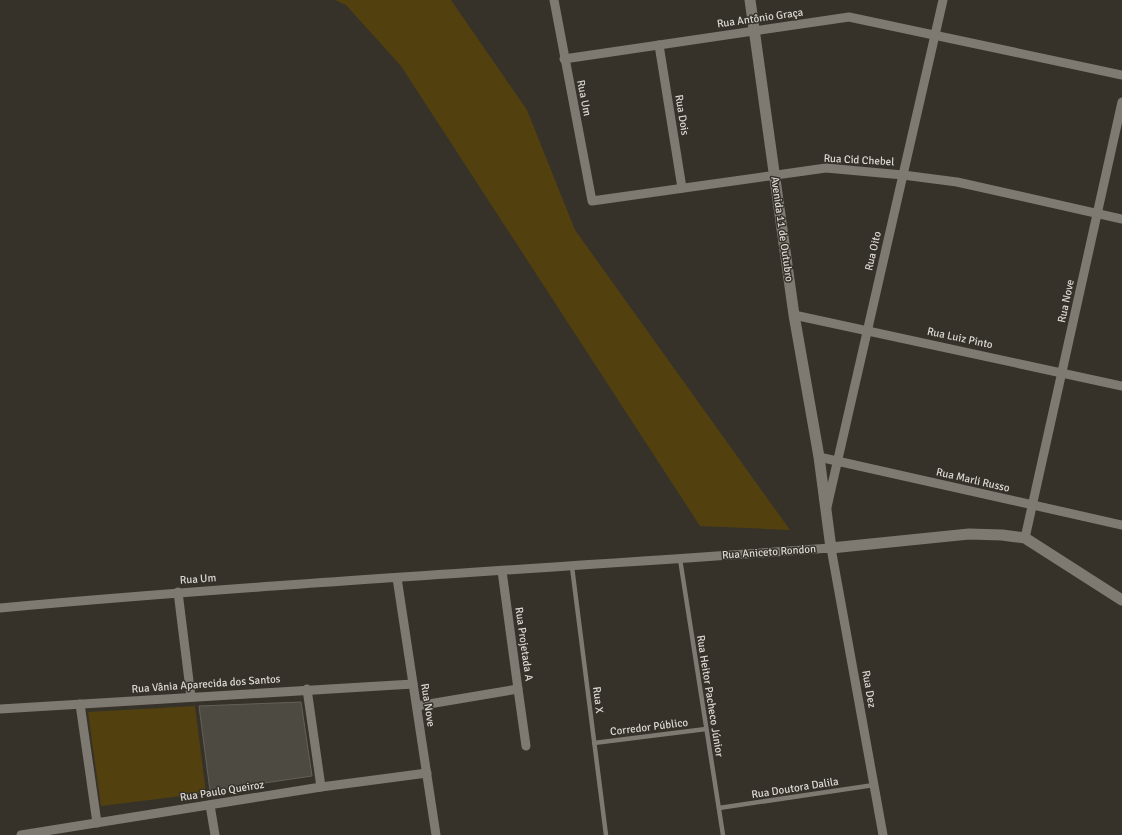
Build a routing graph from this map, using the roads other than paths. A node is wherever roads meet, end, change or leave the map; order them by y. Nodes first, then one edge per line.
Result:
1 (554, 0) edge
2 (750, 0) edge
3 (943, 0) edge
4 (754, 31) junction
5 (935, 35) junction
6 (659, 45) junction
7 (564, 59) junction
8 (1122, 75) edge
9 (1122, 102) edge
10 (774, 175) junction
11 (903, 175) junction
12 (682, 188) junction
13 (592, 201) joint
14 (1097, 214) junction
15 (1122, 219) edge
16 (794, 315) junction
17 (867, 331) junction
18 (1062, 373) junction
19 (1122, 386) edge
20 (819, 457) junction
21 (837, 461) junction
22 (1033, 506) junction
23 (827, 507) junction
24 (1122, 526) edge
25 (1025, 538) junction
26 (831, 548) junction
27 (680, 559) junction
28 (572, 567) junction
29 (502, 571) junction
30 (397, 578) junction
31 (178, 592) junction
32 (1122, 600) edge
33 (0, 608) edge
34 (413, 684) junction
35 (307, 689) junction
36 (518, 689) junction
37 (190, 697) junction
38 (80, 704) junction
39 (416, 706) junction
40 (0, 709) edge
41 (706, 729) junction
42 (594, 743) junction
43 (526, 746) dead end
44 (426, 773) junction
45 (874, 784) junction
46 (321, 787) junction
47 (210, 805) junction
48 (719, 808) junction
49 (97, 823) junction
50 (21, 835) edge
51 (215, 835) edge
52 (436, 835) edge
53 (606, 835) edge
54 (723, 835) edge
55 (882, 835) edge

1 - 7 street, Rua Um
2 - 4 street, Avenida 11 de Outubro
3 - 5 street, Rua Oito
4 - 5 street, Rua Antônio Graça
4 - 6 street, Rua Antônio Graça
4 - 10 street, Avenida 11 de Outubro
5 - 8 street, Rua Antônio Graça
5 - 11 street, Rua Oito
6 - 7 street, Rua Antônio Graça
6 - 12 street, Rua Dois
7 - 13 street, Rua Um
9 - 14 street, Rua Nove
10 - 11 street, Rua Cid Chebel
10 - 12 street, Rua Cid Chebel
10 - 16 street, Avenida 11 de Outubro
11 - 14 street, Rua Cid Chebel
11 - 17 street, Rua Oito
12 - 13 street, Rua Cid Chebel
14 - 15 street, Rua Cid Chebel
14 - 18 street, Rua Nove
16 - 17 street, Rua Luiz Pinto
16 - 20 street, Avenida 11 de Outubro
17 - 18 street, Rua Luiz Pinto
17 - 21 street, Rua Oito
18 - 19 street, Rua Luiz Pinto
18 - 22 street, Rua Nove
20 - 21 street, Rua Marli Russo
20 - 23 street, Avenida 11 de Outubro
21 - 22 street, Rua Marli Russo
21 - 23 street, Rua Oito
22 - 24 street, Rua Marli Russo
22 - 25 street, Rua Nove
23 - 26 street, Avenida 11 de Outubro
25 - 26 street, Rua Aniceto Rondon
25 - 32 street, Rua Aniceto Rondon
26 - 27 street, Rua Aniceto Rondon
26 - 45 street, Rua Dez
27 - 28 street, Rua Aniceto Rondon
27 - 41 lane, Rua Heitor Pacheco Júnior
28 - 29 street, Rua Aniceto Rondon
28 - 42 lane, Rua X
29 - 30 street, Rua Aniceto Rondon
29 - 36 street, Rua Projetada A
30 - 31 street, Rua Um
30 - 34 street, Rua Nove
31 - 33 street, Rua Um
31 - 37 street
34 - 35 street, Rua Vânia Aparecida dos Santos
34 - 39 street, Rua Nove
35 - 37 street, Rua Vânia Aparecida dos Santos
35 - 46 street
36 - 39 street, Rua Projetada A
36 - 43 street
37 - 38 street, Rua Vânia Aparecida dos Santos
38 - 40 street, Rua Vânia Aparecida dos Santos
38 - 49 street
39 - 44 street, Rua Nove
41 - 42 lane, Corredor Público
41 - 48 lane, Rua Heitor Pacheco Júnior
42 - 53 lane, Rua X
44 - 46 street, Rua Paulo Queiroz
44 - 52 street, Rua Nove
45 - 48 lane, Rua Doutora Dalila
45 - 55 street, Rua Dez
46 - 47 street, Rua Paulo Queiroz
47 - 49 street, Rua Paulo Queiroz
47 - 51 street
48 - 54 lane, Rua Heitor Pacheco Júnior
49 - 50 street, Rua Paulo Queiroz

